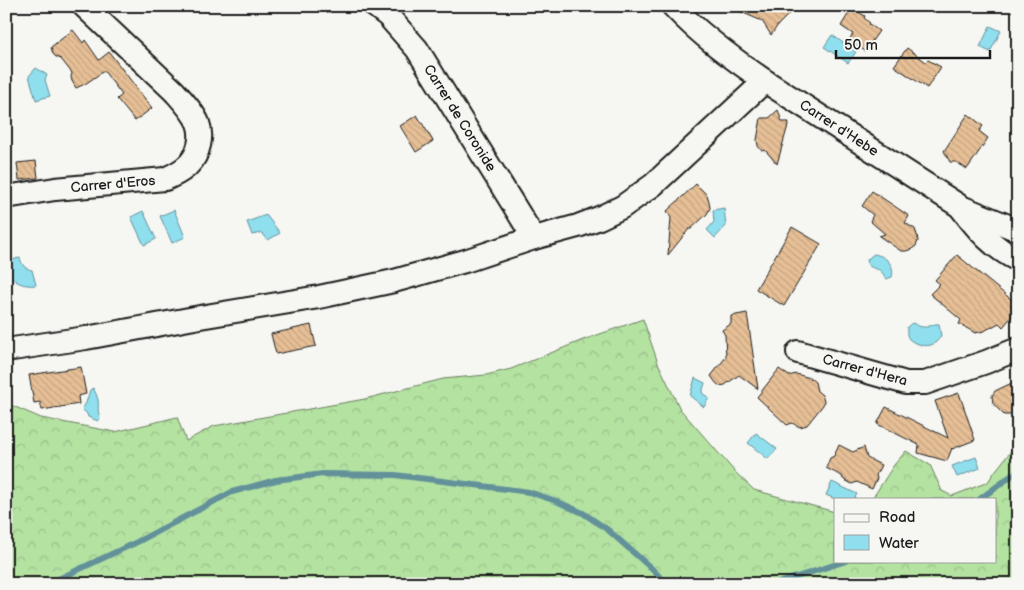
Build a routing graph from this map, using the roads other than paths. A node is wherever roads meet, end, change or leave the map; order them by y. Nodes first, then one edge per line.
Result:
1 (84, 6) edge
2 (375, 6) edge
3 (673, 6) edge
4 (765, 80) junction
5 (6, 197) edge
6 (961, 207) junction
7 (1018, 230) edge
8 (534, 238) junction
9 (1018, 260) edge
10 (1018, 348) edge
11 (6, 350) edge
12 (798, 352) dead end

1 - 5 street, Carrer d'Eros
2 - 8 street, Carrer de Coronide
3 - 4 street, Carrer d'Hebe
4 - 6 street, Carrer d'Hebe
4 - 8 street
6 - 7 street, Carrer d'Hebe
6 - 9 street
8 - 11 street
10 - 12 street, Carrer d'Hera

